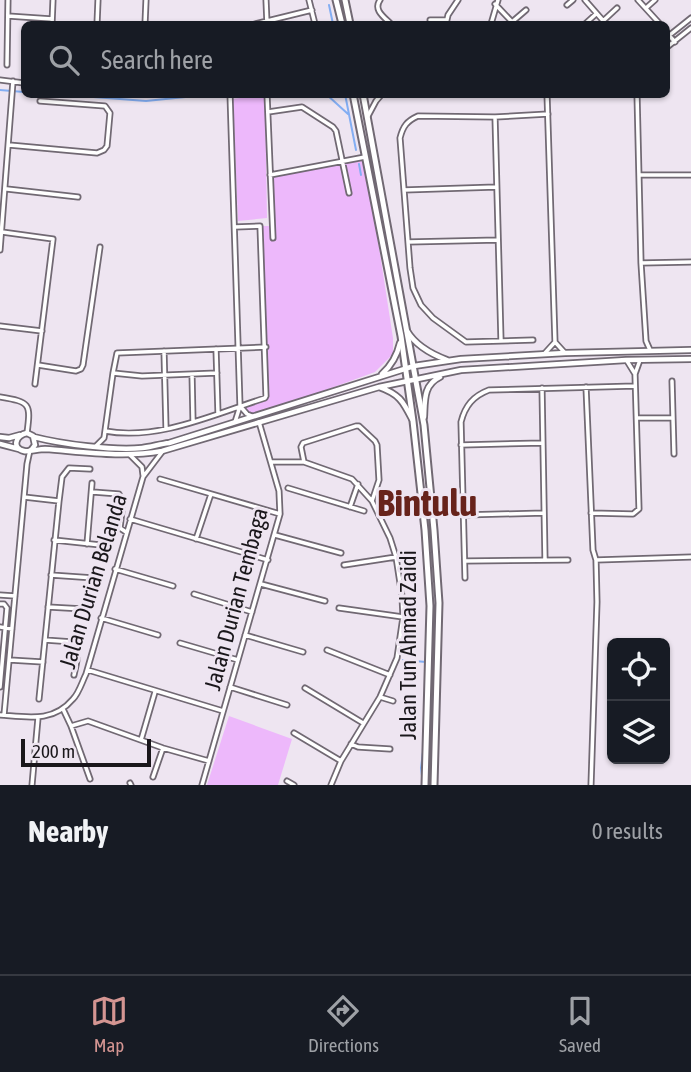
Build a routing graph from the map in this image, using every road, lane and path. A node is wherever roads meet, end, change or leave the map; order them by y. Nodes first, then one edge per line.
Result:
1 (8, 0) edge
2 (53, 0) edge
3 (98, 0) edge
4 (146, 0) edge
5 (266, 0) edge
6 (309, 0) edge
7 (336, 0) edge
8 (345, 0) edge
9 (380, 0) edge
10 (458, 0) edge
11 (573, 0) edge
12 (586, 0) edge
13 (638, 0) edge
14 (655, 0) edge
15 (497, 2) edge
16 (567, 5) dead end
17 (312, 9) junction
18 (617, 9) dead end
19 (646, 9) junction
20 (526, 10) dead end
21 (596, 14) junction
22 (8, 16) junction
23 (691, 18) edge
24 (430, 20) dead end
25 (45, 21) edge
26 (52, 21) edge
27 (97, 21) edge
28 (145, 21) edge
29 (267, 21) edge
30 (273, 21) edge
31 (314, 21) edge
32 (341, 21) edge
33 (349, 21) edge
34 (388, 21) edge
35 (438, 21) edge
36 (446, 21) edge
37 (492, 21) edge
38 (511, 21) edge
39 (515, 21) edge
40 (589, 21) edge
41 (602, 21) edge
42 (606, 21) edge
43 (657, 21) edge
44 (691, 28) edge
45 (670, 34) edge
46 (670, 38) edge
47 (675, 42) junction
48 (670, 46) edge
49 (7, 65) dead end
50 (0, 80) edge
51 (21, 83) edge
52 (13, 84) junction
53 (230, 98) edge
54 (267, 98) edge
55 (352, 98) edge
56 (364, 98) edge
57 (379, 98) edge
58 (547, 98) edge
59 (637, 98) edge
60 (40, 101) dead end
61 (268, 112) junction
62 (548, 114) junction
63 (368, 117) junction
64 (495, 117) junction
65 (9, 145) junction
66 (365, 157) junction
67 (342, 161) junction
68 (270, 175) junction
69 (639, 175) junction
70 (691, 175) edge
71 (496, 187) junction
72 (6, 189) junction
73 (404, 190) junction
74 (349, 193) dead end
75 (78, 197) dead end
76 (235, 227) junction
77 (2, 232) junction
78 (273, 238) dead end
79 (498, 240) junction
80 (408, 242) junction
81 (100, 247) dead end
82 (0, 250) edge
83 (641, 262) junction
84 (691, 262) edge
85 (0, 326) edge
86 (407, 330) junction
87 (42, 331) junction
88 (401, 336) junction
89 (533, 340) dead end
90 (501, 341) junction
91 (646, 341) junction
92 (555, 342) junction
93 (266, 347) junction
94 (239, 348) junction
95 (216, 349) junction
96 (164, 351) junction
97 (650, 351) junction
98 (691, 351) edge
99 (639, 352) junction
100 (565, 353) junction
101 (544, 354) junction
102 (691, 359) edge
103 (448, 360) junction
104 (626, 360) junction
105 (640, 360) junction
106 (38, 365) junction
107 (414, 366) junction
108 (406, 369) junction
109 (113, 373) junction
110 (216, 373) junction
111 (447, 373) junction
112 (191, 374) junction
113 (635, 374) junction
114 (165, 375) junction
115 (372, 379) junction
116 (416, 380) junction
117 (672, 380) dead end
118 (407, 382) junction
119 (35, 384) dead end
120 (635, 386) junction
121 (379, 387) junction
122 (586, 387) junction
123 (542, 388) junction
124 (0, 397) edge
125 (240, 406) junction
126 (218, 414) junction
127 (252, 417) junction
128 (636, 418) junction
129 (673, 418) junction
130 (413, 421) junction
131 (193, 422) junction
132 (235, 422) junction
133 (259, 422) junction
134 (424, 425) junction
135 (166, 429) junction
136 (105, 431) junction
137 (27, 433) junction
138 (20, 435) junction
139 (33, 436) junction
140 (0, 437) edge
141 (104, 438) junction
142 (543, 443) junction
143 (0, 444) edge
144 (461, 445) junction
145 (96, 446) junction
146 (112, 448) junction
147 (21, 450) junction
148 (31, 450) junction
149 (162, 451) junction
150 (674, 454) dead end
151 (130, 455) junction
152 (271, 462) junction
153 (303, 462) junction
154 (27, 464) junction
155 (90, 469) dead end
156 (143, 477) junction
157 (160, 479) dead end
158 (92, 483) dead end
159 (358, 484) junction
160 (288, 488) dead end
161 (93, 492) junction
162 (211, 493) junction
163 (24, 497) junction
164 (59, 501) junction
165 (372, 501) junction
166 (350, 508) junction
167 (364, 511) dead end
168 (544, 513) junction
169 (592, 513) junction
170 (280, 514) junction
171 (463, 514) junction
172 (130, 519) junction
173 (126, 532) junction
174 (275, 536) junction
175 (196, 539) junction
176 (54, 540) junction
177 (88, 544) junction
178 (110, 547) dead end
179 (341, 553) dead end
180 (396, 557) junction
181 (691, 557) edge
182 (268, 560) junction
183 (545, 560) junction
184 (568, 560) dead end
185 (596, 560) junction
186 (464, 561) junction
187 (344, 565) dead end
188 (116, 569) junction
189 (51, 575) junction
190 (93, 578) dead end
191 (465, 578) dead end
192 (261, 584) junction
193 (173, 586) dead end
194 (194, 594) dead end
195 (0, 595) edge
196 (15, 596) junction
197 (325, 601) dead end
198 (0, 604) edge
199 (48, 607) junction
200 (339, 608) dead end
201 (84, 609) dead end
202 (252, 612) junction
203 (403, 617) junction
204 (101, 618) junction
205 (2, 628) edge
206 (12, 629) junction
207 (158, 635) dead end
208 (246, 635) junction
209 (45, 640) junction
210 (180, 643) dead end
211 (327, 650) dead end
212 (303, 652) dead end
213 (9, 660) junction
214 (238, 660) junction
215 (43, 662) junction
216 (87, 670) junction
217 (390, 675) junction
218 (74, 676) dead end
219 (7, 684) junction
220 (0, 685) edge
221 (230, 687) junction
222 (305, 688) dead end
223 (155, 692) junction
224 (380, 697) junction
225 (39, 699) dead end
226 (393, 701) dead end
227 (287, 705) dead end
228 (63, 709) junction
229 (223, 711) junction
230 (2, 715) edge
231 (37, 718) junction
232 (364, 723) junction
233 (71, 726) junction
234 (294, 733) dead end
235 (141, 740) junction
236 (351, 744) junction
237 (163, 748) junction
238 (390, 749) dead end
239 (209, 761) junction
240 (341, 761) junction
241 (153, 777) dead end
242 (90, 779) dead end
243 (287, 781) dead end
244 (32, 785) edge
245 (202, 785) edge
246 (294, 785) edge
247 (331, 785) edge
248 (425, 785) edge
249 (434, 785) edge
250 (591, 785) edge

1 - 22 street
2 - 26 street
3 - 27 street
4 - 28 street
5 - 29 street
6 - 17 street
7 - 32 main road
8 - 33 main road
9 - 34 street
10 - 36 street
11 - 16 street
12 - 21 street
13 - 19 street
14 - 19 street
15 - 37 street
15 - 38 street
17 - 30 street
17 - 31 street
18 - 42 street
19 - 43 street
20 - 39 street
21 - 40 street
21 - 41 street
22 - 25 street
22 - 49 street
23 - 45 street
24 - 35 street
44 - 47 street
46 - 47 street
47 - 48 street
50 - 52 street
51 - 52 street
52 - 65 street
53 - 76 street
54 - 61 street
55 - 66 main road, Jalan Tun Ahmad Zaidi
56 - 63 main road, Jalan Tun Ahmad Zaidi
57 - 63 street
58 - 62 street
59 - 69 street
60 - 65 street
61 - 67 street
61 - 68 street
62 - 64 street
62 - 92 street
63 - 86 main road, Jalan Tun Ahmad Zaidi
64 - 71 street
64 - 73 street
65 - 72 street
66 - 67 street
66 - 88 main road, Jalan Tun Ahmad Zaidi
67 - 68 street
67 - 74 street
68 - 78 street
69 - 70 street
69 - 83 street
71 - 73 street
71 - 79 street
72 - 75 street
72 - 77 street
73 - 80 street
76 - 93 street
76 - 94 street
77 - 82 street
77 - 87 street
79 - 80 street
79 - 90 street
80 - 90 street
81 - 106 street
83 - 84 street
83 - 91 street
85 - 87 street
86 - 103 street
86 - 107 main road, Jalan Tun Ahmad Zaidi
87 - 106 street
88 - 108 main road, Jalan Tun Ahmad Zaidi
88 - 115 street
89 - 90 street
91 - 97 street
91 - 99 street
92 - 100 street
92 - 101 street
93 - 94 street
93 - 125 street
94 - 95 street
94 - 125 street
95 - 96 street
95 - 110 street
96 - 109 street
96 - 114 street
97 - 98 street
97 - 99 street
99 - 100 street
100 - 101 street
101 - 103 street
102 - 105 street
103 - 107 street
104 - 105 street
104 - 111 street
104 - 113 street
105 - 113 street
106 - 119 street
107 - 108 street
107 - 116 main road, Jalan Tun Ahmad Zaidi
108 - 115 street
108 - 118 main road, Jalan Tun Ahmad Zaidi
109 - 114 street
109 - 136 street
110 - 112 street
110 - 126 street
111 - 116 street
111 - 134 street
112 - 114 street
112 - 131 street
113 - 120 street
114 - 135 street
115 - 127 street
116 - 118 street
116 - 134 main road, Jalan Tun Ahmad Zaidi
117 - 129 street
118 - 121 street
118 - 130 main road, Jalan Tun Ahmad Zaidi
120 - 122 street
120 - 128 street
121 - 130 street
121 - 133 street
122 - 123 street
122 - 169 street
123 - 142 street
123 - 144 street
124 - 137 street
125 - 126 street
125 - 127 street
125 - 132 street
126 - 131 street
127 - 132 street
128 - 129 street
128 - 169 street
129 - 150 street
130 - 248 main road, Jalan Tun Ahmad Zaidi
131 - 135 street
132 - 146 street
133 - 149 street
133 - 152 street, Jalan Durian Tembaga
134 - 249 main road, Jalan Tun Ahmad Zaidi
135 - 136 street
136 - 141 street
137 - 138 street
137 - 139 street
138 - 140 street
138 - 147 street
139 - 145 street
139 - 148 street
141 - 145 street
141 - 146 street
142 - 144 street
142 - 168 street
143 - 147 street
144 - 171 street
145 - 146 street
147 - 148 street
147 - 154 street
148 - 151 street
148 - 154 street
149 - 151 street
149 - 156 street, Jalan Durian Belanda
151 - 156 street
152 - 153 street
152 - 170 street, Jalan Durian Tembaga
153 - 159 street
153 - 165 street
154 - 163 street
155 - 164 street
156 - 172 street, Jalan Durian Belanda
157 - 162 street
158 - 161 street
159 - 165 street
159 - 166 street
160 - 166 street
161 - 173 street
161 - 177 street
162 - 170 street
162 - 175 street
163 - 164 street
163 - 196 street
164 - 176 street
165 - 180 street
166 - 167 street
168 - 171 street
168 - 183 street
169 - 185 street
170 - 174 street, Jalan Durian Tembaga
171 - 186 street
172 - 173 street, Jalan Durian Belanda
172 - 175 street
173 - 188 street, Jalan Durian Belanda
174 - 179 street
174 - 182 street, Jalan Durian Tembaga
175 - 182 street
176 - 177 street
176 - 189 street
177 - 178 street
180 - 187 street
180 - 203 street
181 - 185 street
182 - 192 street, Jalan Durian Tembaga
183 - 184 street
183 - 186 street
185 - 250 street
186 - 191 street
188 - 193 street
188 - 204 street, Jalan Durian Belanda
189 - 190 street
189 - 199 street
192 - 197 street
192 - 202 street, Jalan Durian Tembaga
194 - 202 street
195 - 196 street
196 - 206 street
198 - 205 street
199 - 201 street
199 - 209 street
200 - 203 street
202 - 208 street, Jalan Durian Tembaga
203 - 217 street
204 - 207 street
204 - 216 street, Jalan Durian Belanda
205 - 206 street
205 - 220 street
206 - 213 street
208 - 212 street
208 - 214 street, Jalan Durian Tembaga
209 - 215 street
209 - 218 street
210 - 214 street
211 - 217 street
213 - 215 street
213 - 219 street
214 - 221 street, Jalan Durian Tembaga
215 - 225 street
216 - 223 street
216 - 228 street, Jalan Durian Belanda
217 - 224 street
219 - 220 street
219 - 230 street
221 - 227 street
221 - 229 street, Jalan Durian Tembaga
222 - 232 street
223 - 229 street
223 - 235 street
224 - 226 street
224 - 232 street
228 - 231 street
228 - 233 street
229 - 239 street, Jalan Durian Tembaga
230 - 231 street
231 - 244 street
232 - 236 street
233 - 235 street
233 - 242 street
234 - 240 street
235 - 237 street
236 - 238 street
236 - 240 street
237 - 239 street
237 - 241 street
239 - 245 street, Jalan Durian Tembaga
240 - 247 street
243 - 246 street

